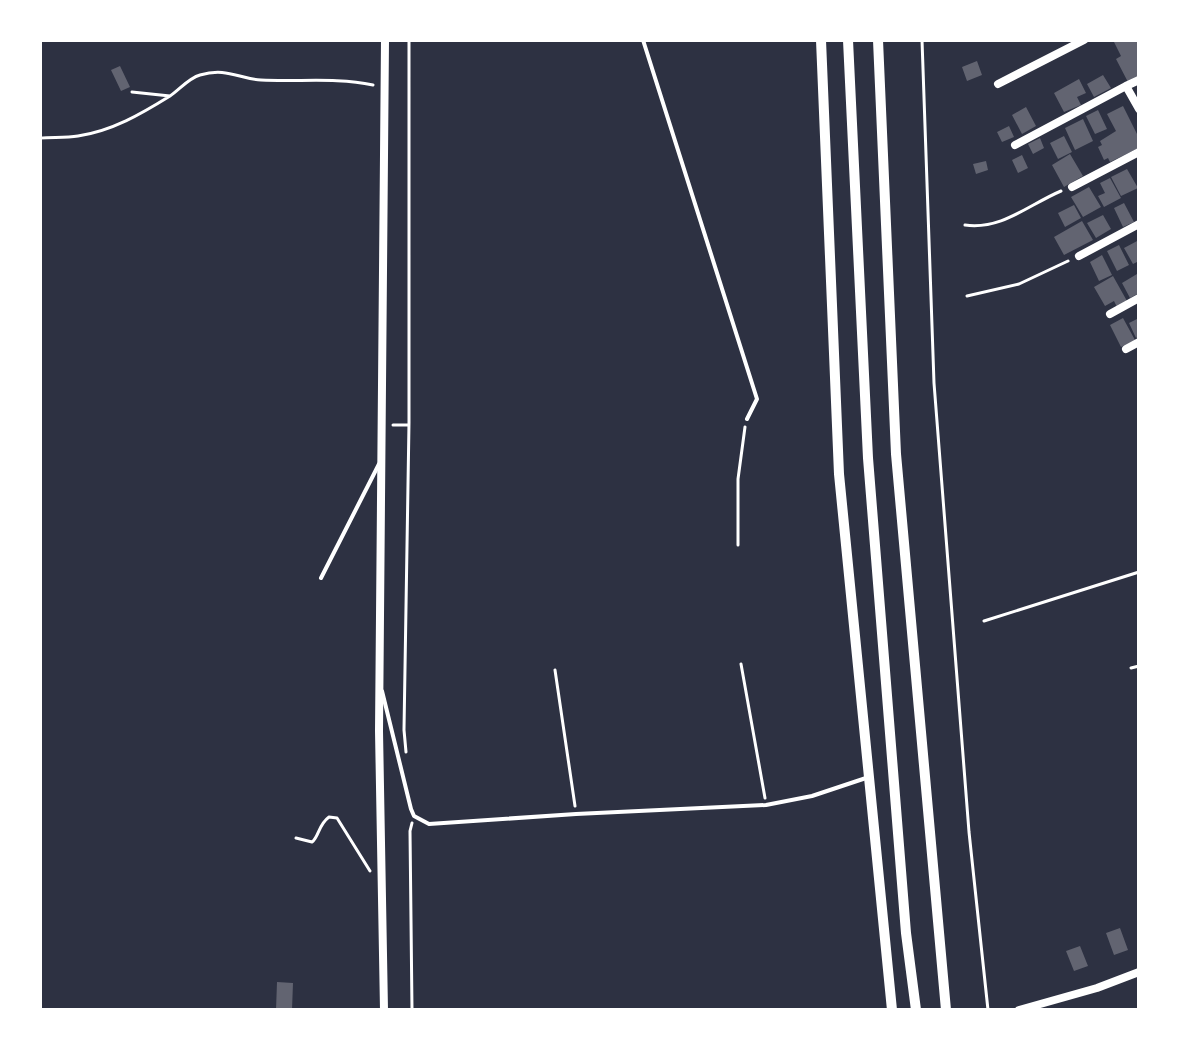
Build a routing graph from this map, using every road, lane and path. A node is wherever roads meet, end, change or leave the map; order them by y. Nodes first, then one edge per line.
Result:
1 (385, 40) edge
2 (409, 40) edge
3 (643, 40) edge
4 (821, 40) edge
5 (848, 40) edge
6 (878, 40) edge
7 (922, 40) edge
8 (1084, 40) edge
9 (1139, 80) edge
10 (998, 84) dead end
11 (1126, 86) junction
12 (385, 87) junction
13 (132, 92) dead end
14 (170, 96) junction
15 (1139, 109) edge
16 (40, 138) edge
17 (1015, 145) dead end
18 (1139, 152) edge
19 (1072, 187) joint
20 (1139, 224) edge
21 (965, 225) dead end
22 (1079, 256) joint
23 (967, 296) dead end
24 (1139, 298) edge
25 (1110, 314) dead end
26 (1139, 342) edge
27 (1126, 349) dead end
28 (747, 419) joint
29 (382, 425) junction
30 (409, 425) junction
31 (381, 458) junction
32 (738, 545) dead end
33 (1139, 572) edge
34 (321, 578) dead end
35 (984, 621) dead end
36 (741, 664) dead end
37 (1139, 666) edge
38 (1131, 668) dead end
39 (555, 670) dead end
40 (379, 680) junction
41 (399, 756) junction
42 (868, 777) junction
43 (766, 805) junction
44 (576, 814) junction
45 (414, 816) junction
46 (296, 838) dead end
47 (382, 881) junction
48 (1139, 972) edge
49 (384, 1010) edge
50 (412, 1010) edge
51 (892, 1010) edge
52 (916, 1010) edge
53 (946, 1010) edge
54 (988, 1010) edge
55 (1019, 1010) edge

1 - 12 street
2 - 30 path
3 - 28 lane
4 - 42 street
5 - 52 street
6 - 53 street
7 - 54 path
8 - 10 street
9 - 11 street
11 - 15 street
11 - 17 street
12 - 14 path
12 - 29 street
13 - 14 path
14 - 16 path
18 - 19 street
19 - 21 path
20 - 22 street
22 - 23 path
24 - 25 street
26 - 27 street
28 - 32 path
29 - 30 path
29 - 31 street
30 - 41 path
31 - 34 lane
31 - 40 street
33 - 35 path
36 - 43 path
37 - 38 path
39 - 44 path
40 - 41 lane
40 - 47 street
41 - 45 lane
42 - 43 lane
42 - 51 street
43 - 44 lane
44 - 45 lane
45 - 50 path
46 - 47 path
47 - 49 street
48 - 55 street

